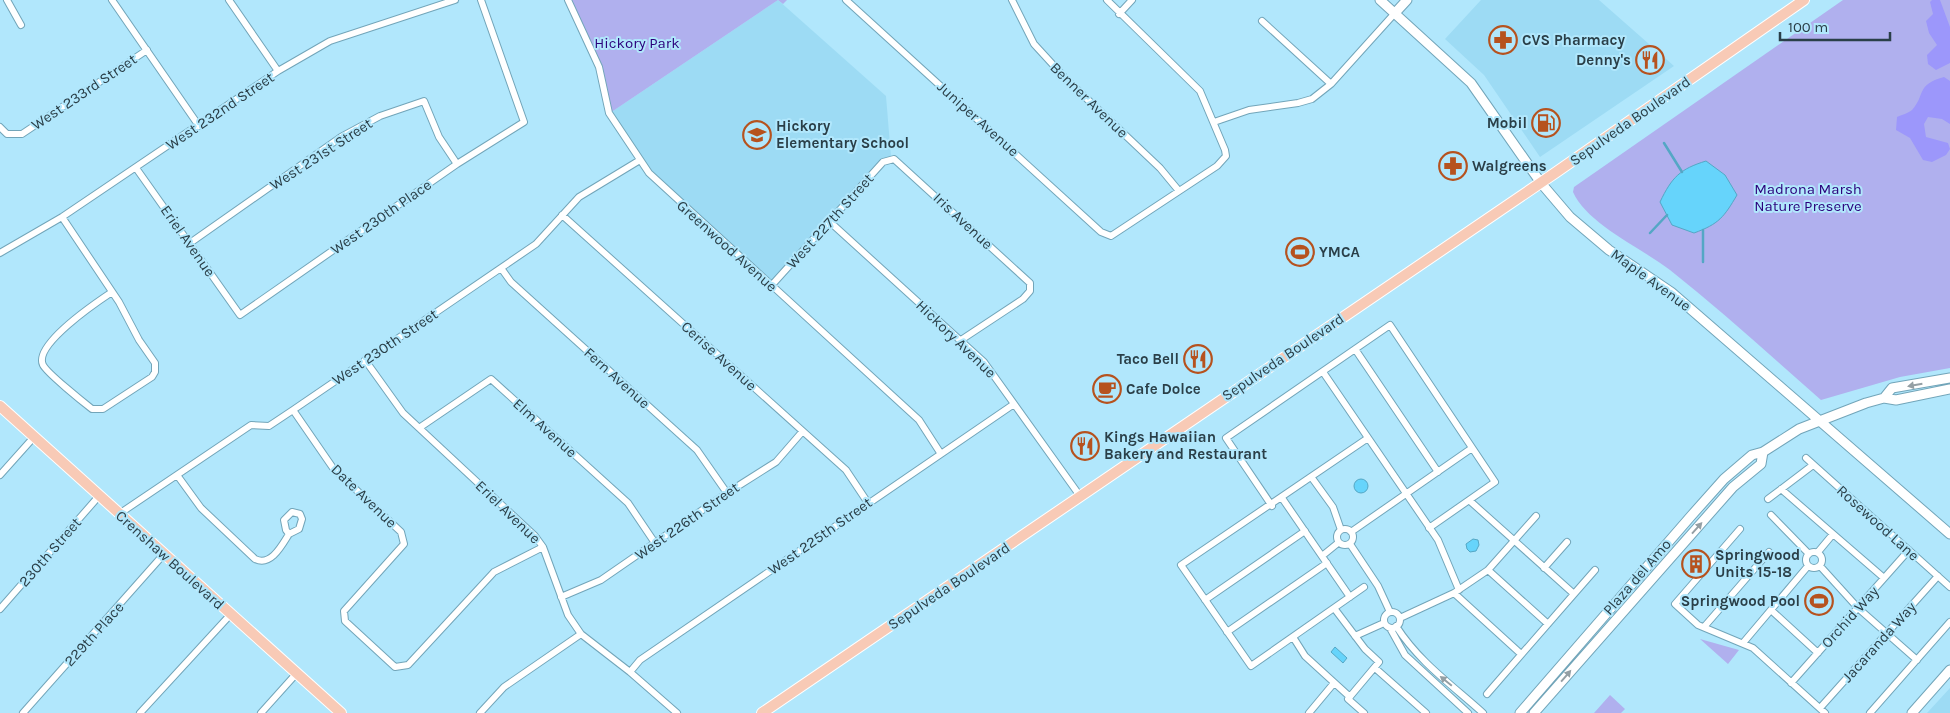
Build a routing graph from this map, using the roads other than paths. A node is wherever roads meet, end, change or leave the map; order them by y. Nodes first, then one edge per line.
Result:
1 (7, 0) edge
2 (112, 0) edge
3 (229, 0) edge
4 (455, 0) edge
5 (481, 0) edge
6 (568, 0) edge
7 (846, 0) edge
8 (1012, 0) edge
9 (1107, 0) edge
10 (1132, 0) edge
11 (1380, 0) edge
12 (1407, 0) edge
13 (1804, 0) edge
14 (1395, 13) junction
15 (1119, 14) junction
16 (1262, 21) dead end
17 (21, 25) dead end
18 (147, 50) junction
19 (278, 72) junction
20 (1331, 84) junction
21 (1214, 122) junction
22 (200, 126) junction
23 (0, 127) edge
24 (891, 158) joint
25 (640, 160) junction
26 (457, 164) junction
27 (136, 168) junction
28 (1541, 183) junction
29 (1179, 191) junction
30 (562, 215) junction
31 (62, 217) junction
32 (830, 222) junction
33 (190, 243) junction
34 (0, 253) edge
35 (501, 268) junction
36 (771, 286) junction
37 (112, 292) junction
38 (240, 315) joint
39 (961, 340) junction
40 (1355, 349) junction
41 (365, 360) junction
42 (1323, 372) junction
43 (1950, 378) edge
44 (1950, 389) edge
45 (1884, 398) junction
46 (1014, 404) junction
47 (0, 406) edge
48 (293, 410) junction
49 (1819, 420) junction
50 (418, 428) junction
51 (802, 432) junction
52 (34, 437) junction
53 (1368, 438) junction
54 (1472, 448) junction
55 (1763, 452) junction
56 (941, 454) junction
57 (1806, 458) dead end
58 (1812, 464) junction
59 (1438, 472) junction
60 (0, 475) edge
61 (177, 475) junction
62 (1727, 476) junction
63 (1312, 478) junction
64 (1737, 485) junction
65 (1781, 489) junction
66 (727, 493) junction
67 (1406, 494) junction
68 (100, 496) junction
69 (1080, 496) junction
70 (1282, 498) junction
71 (1768, 499) dead end
72 (1470, 501) junction
73 (868, 504) junction
74 (1272, 506) junction
75 (119, 514) junction
76 (1771, 515) dead end
77 (1536, 516) dead end
78 (1429, 528) junction
79 (1740, 529) dead end
80 (1341, 530) junction
81 (1305, 531) junction
82 (1351, 532) junction
83 (289, 534) dead end
84 (1833, 534) junction
85 (1950, 534) edge
86 (1513, 542) junction
87 (1567, 542) dead end
88 (655, 543) junction
89 (1338, 543) junction
90 (1350, 544) junction
91 (543, 548) junction
92 (1909, 550) junction
93 (1769, 552) dead end
94 (1818, 552) junction
95 (164, 554) junction
96 (1809, 554) junction
97 (1322, 556) junction
98 (1327, 563) junction
99 (1808, 566) junction
100 (1820, 566) junction
101 (1544, 568) junction
102 (1488, 570) junction
103 (1595, 570) dead end
104 (1938, 576) junction
105 (1884, 578) junction
106 (1631, 585) junction
107 (1364, 587) dead end
108 (1950, 587) edge
109 (1457, 591) junction
110 (1639, 592) junction
111 (1574, 594) junction
112 (561, 597) junction
113 (1350, 597) junction
114 (1205, 600) junction
115 (1334, 608) junction
116 (1858, 608) junction
117 (0, 609) edge
118 (1771, 610) junction
119 (1390, 612) junction
120 (231, 614) junction
121 (1400, 618) junction
122 (1950, 622) edge
123 (1384, 623) junction
124 (1548, 624) junction
125 (1393, 627) junction
126 (1704, 628) junction
127 (1227, 632) junction
128 (1887, 633) junction
129 (581, 634) junction
130 (1355, 636) junction
131 (1293, 637) junction
132 (1743, 643) junction
133 (1818, 653) junction
134 (1521, 654) junction
135 (1917, 660) junction
136 (1375, 668) junction
137 (1950, 670) edge
138 (630, 672) junction
139 (296, 674) junction
140 (1791, 683) junction
141 (1334, 684) junction
142 (1487, 694) dead end
143 (1350, 697) junction
144 (1822, 711) edge
145 (23, 713) edge
146 (140, 713) edge
147 (261, 713) edge
148 (340, 713) edge
149 (480, 713) edge
150 (677, 713) edge
151 (762, 713) edge
152 (1309, 713) edge
153 (1363, 713) edge
154 (1426, 713) edge
155 (1468, 713) edge
156 (1483, 713) edge
157 (1520, 713) edge
158 (1534, 713) edge
159 (1870, 713) edge
160 (1912, 713) edge

1 - 17 street
2 - 18 street
3 - 19 street
4 - 19 street, West 232nd Street
5 - 26 street, West 230th Place
6 - 25 street, Greenwood Avenue
7 - 29 street, Juniper Avenue
8 - 29 street, Benner Avenue
9 - 15 street
10 - 15 street
11 - 14 main road, Maple Avenue
12 - 14 main road
13 - 28 main road, Sepulveda Boulevard
14 - 20 street
14 - 28 main road, Maple Avenue
15 - 21 street
16 - 20 street
18 - 22 street
18 - 23 street, West 233rd Street
19 - 22 street, West 232nd Street
20 - 21 street
21 - 29 street
22 - 27 street, West 232nd Street
24 - 32 street, West 227th Street
24 - 39 street, Iris Avenue
25 - 30 street, West 230th Street
25 - 36 street, Greenwood Avenue
26 - 33 street, West 231st Street
26 - 38 street, West 230th Place
27 - 31 street, West 232nd Street
27 - 33 street, Eriel Avenue
28 - 49 main road, Maple Avenue
28 - 69 main road, Sepulveda Boulevard
30 - 35 street, West 230th Street
30 - 51 street, Cerise Avenue
31 - 34 street, West 232nd Street
31 - 37 street
32 - 36 street, West 227th Street
32 - 39 street, Hickory Avenue
33 - 38 street, Eriel Avenue
35 - 41 street, West 230th Street
35 - 66 street, Fern Avenue
36 - 56 street, Greenwood Avenue
37 - 37 street
39 - 46 street, Hickory Avenue
40 - 42 street
40 - 54 street
40 - 59 street
41 - 48 street, West 230th Street
41 - 50 street, Eriel Avenue
42 - 53 street
42 - 74 street
43 -> 45 main road, Plaza del Amo
44 - 45 main road, Plaza del Amo
45 - 49 main road, Plaza del Amo
46 - 56 street, West 225th Street
46 - 69 street, Hickory Avenue
47 - 52 main road, Crenshaw Boulevard
48 - 61 street, West 230th Street
48 - 91 street, Date Avenue
49 - 55 main road, Plaza del Amo
49 - 85 main road, Maple Avenue
50 - 88 street, Elm Avenue
50 - 91 street, Eriel Avenue
51 - 66 street, West 226th Street
51 - 73 street, Cerise Avenue
52 - 60 street
52 - 68 main road, Crenshaw Boulevard
53 - 63 street
53 - 67 street
54 - 59 street
54 - 72 street
55 - 62 main road, Plaza del Amo
55 - 64 main road, Plaza del Amo
56 - 73 street, West 225th Street
57 - 58 street, Rosewood Lane
58 - 65 street
58 - 92 street, Rosewood Lane
59 - 67 street
61 - 75 street, West 230th Street
61 - 83 street
62 - 64 main road
62 - 106 main road, Plaza del Amo
63 - 70 street
63 - 80 street
110 -> 64 main road, Plaza del Amo
65 - 71 street
65 - 84 street
66 - 88 street, West 226th Street
67 - 78 street
67 - 82 street
68 - 75 main road, Crenshaw Boulevard
68 - 117 street, 230th Street
69 - 151 main road, Sepulveda Boulevard
70 - 74 street
70 - 81 street
72 - 78 street
72 - 86 street
73 - 138 street, West 225th Street
74 - 114 street
75 - 95 main road, Crenshaw Boulevard
76 - 96 street
77 - 86 street
78 - 109 street
79 - 126 street
80 - 82 street
80 - 89 street
81 - 97 street
81 - 114 street
82 - 90 street
84 - 94 street
84 - 105 street
86 - 101 street
86 - 102 street
87 - 101 street
88 - 112 street, West 226th Street
89 - 90 street
89 - 97 street
90 - 119 street
91 - 112 street, Eriel Avenue
92 - 104 street, Rosewood Lane
92 - 105 street, Orchid Way
93 - 126 street
94 - 96 street
94 - 100 street
95 - 120 main road, Crenshaw Boulevard
95 - 145 street, 229th Place
96 - 99 street
97 - 98 street
98 - 113 street
98 - 127 street
99 - 100 street
99 - 118 street
100 - 116 street
101 - 111 street
102 - 109 street
102 - 124 street
103 - 111 street
104 - 108 street, Rosewood Lane
104 - 128 street, Jacaranda Way
105 - 116 street, Orchid Way
106 - 110 main road
106 - 157 main road, Plaza del Amo
107 - 113 street
109 - 121 street
109 - 134 street
158 -> 110 main road, Plaza del Amo
111 - 124 street
112 - 129 street, Eriel Avenue
113 - 115 street
114 - 127 street
115 - 130 street
115 - 131 street
116 - 128 street
116 - 133 street, Orchid Way
118 - 132 street
118 - 133 street
119 - 121 street
119 - 123 street
120 - 139 main road, Crenshaw Boulevard
120 - 146 street
121 - 125 street
122 - 135 street
123 - 125 street
123 - 130 street
124 - 134 street
125 - 155 street
156 -> 125 street
126 - 132 street
127 - 131 street
128 - 135 street
128 - 144 street, Jacaranda Way
129 - 138 street, Eriel Avenue
129 - 149 street
130 - 136 street
131 - 141 street
132 - 140 street
133 - 140 street, Orchid Way
134 - 142 street
135 - 159 street
136 - 143 street
136 - 154 street
137 - 160 main road
138 - 150 street, Eriel Avenue
139 - 147 street
139 - 148 main road, Crenshaw Boulevard
140 - 144 street
141 - 143 street
141 - 152 street
143 - 153 street

